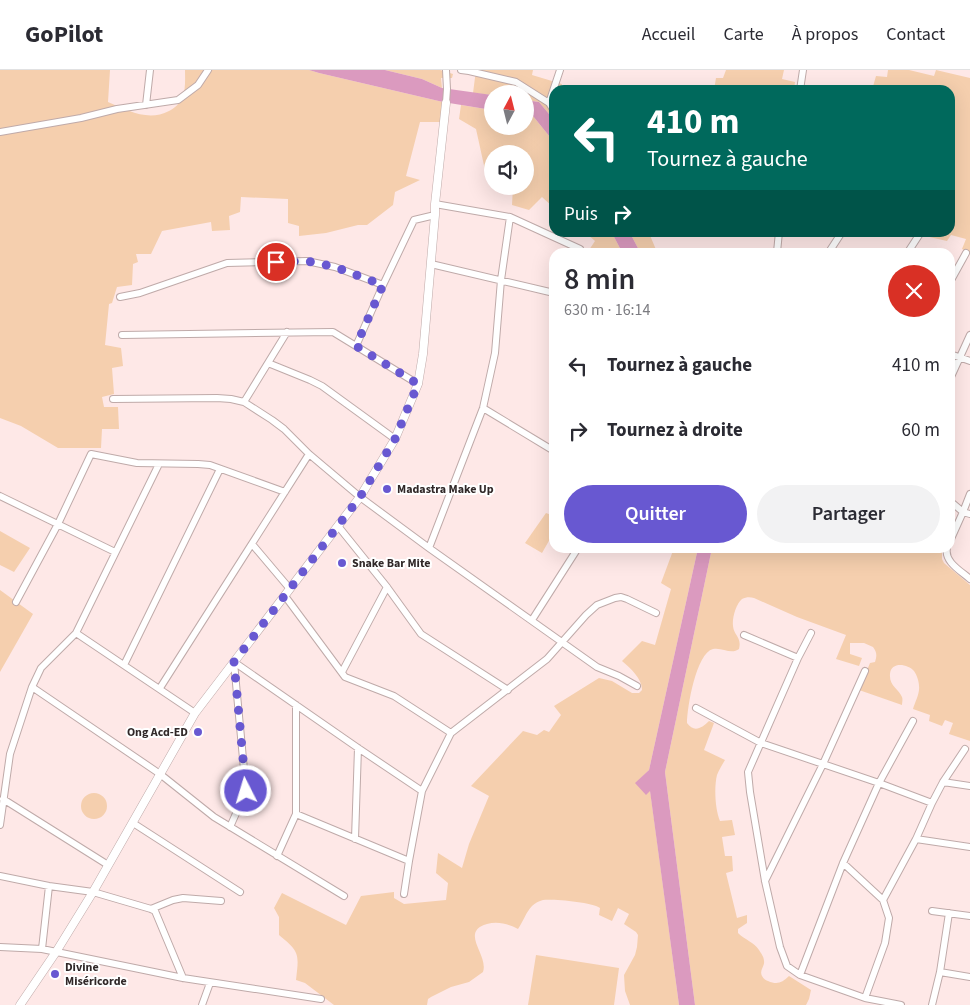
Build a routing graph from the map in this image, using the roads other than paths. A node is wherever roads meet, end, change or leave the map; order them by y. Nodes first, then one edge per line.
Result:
1 (150, 70) edge
2 (208, 70) edge
3 (446, 70) edge
4 (461, 70) edge
5 (560, 70) edge
6 (803, 70) edge
7 (555, 85) edge
8 (801, 85) edge
9 (446, 103) joint
10 (549, 103) edge
11 (146, 105) junction
12 (0, 132) edge
13 (435, 204) junction
14 (436, 215) junction
15 (510, 217) junction
16 (549, 235) edge
17 (554, 237) edge
18 (839, 237) edge
19 (918, 237) edge
20 (578, 248) edge
21 (832, 248) edge
22 (911, 248) edge
23 (966, 253) dead end
24 (431, 264) junction
25 (955, 273) edge
26 (501, 280) junction
27 (383, 285) junction
28 (549, 292) edge
29 (120, 297) dead end
30 (287, 332) junction
31 (122, 335) dead end
32 (970, 335) edge
33 (356, 346) junction
34 (955, 356) edge
35 (959, 358) junction
36 (970, 361) edge
37 (268, 363) junction
38 (955, 368) edge
39 (418, 384) junction
40 (113, 399) dead end
41 (244, 402) junction
42 (483, 408) junction
43 (395, 439) junction
44 (549, 448) edge
45 (309, 454) junction
46 (159, 464) junction
47 (220, 469) junction
48 (285, 492) junction
49 (970, 494) edge
50 (0, 496) edge
51 (360, 497) junction
52 (955, 505) edge
53 (967, 513) edge
54 (58, 524) junction
55 (338, 526) junction
56 (955, 533) edge
57 (252, 544) junction
58 (429, 548) junction
59 (115, 552) junction
60 (575, 553) edge
61 (946, 553) edge
62 (970, 579) edge
63 (387, 587) junction
64 (288, 593) junction
65 (16, 602) dead end
66 (656, 613) dead end
67 (532, 620) junction
68 (76, 632) junction
69 (811, 633) dead end
70 (744, 635) dead end
71 (562, 642) junction
72 (798, 658) junction
73 (234, 662) junction
74 (124, 665) junction
75 (865, 671) dead end
76 (342, 672) junction
77 (637, 686) dead end
78 (32, 687) junction
79 (160, 688) junction
80 (508, 690) junction
81 (296, 705) junction
82 (696, 708) dead end
83 (195, 713) junction
84 (913, 720) dead end
85 (451, 733) junction
86 (761, 743) junction
87 (358, 748) junction
88 (965, 749) dead end
89 (823, 764) junction
90 (160, 774) junction
91 (943, 782) junction
92 (878, 783) junction
93 (970, 786) edge
94 (422, 790) junction
95 (3, 799) junction
96 (932, 802) junction
97 (296, 814) junction
98 (133, 823) junction
99 (0, 825) edge
100 (230, 827) junction
101 (355, 839) junction
102 (916, 839) junction
103 (970, 846) edge
104 (277, 856) junction
105 (409, 861) junction
106 (844, 862) junction
107 (108, 865) junction
108 (0, 876) edge
109 (765, 882) junction
110 (49, 886) junction
111 (93, 892) junction
112 (240, 892) dead end
113 (404, 894) dead end
114 (344, 896) dead end
115 (882, 900) junction
116 (221, 901) dead end
117 (151, 909) junction
118 (932, 911) dead end
119 (949, 913) junction
120 (970, 916) edge
121 (0, 948) edge
122 (42, 949) junction
123 (56, 952) junction
124 (940, 972) junction
125 (800, 975) junction
126 (970, 977) edge
127 (182, 978) junction
128 (210, 983) junction
129 (865, 998) junction
130 (321, 999) dead end
131 (20, 1005) edge
132 (202, 1005) edge
133 (901, 1005) edge
134 (932, 1005) edge

1 - 11 street
2 - 11 street
3 - 9 street
4 - 10 street
5 - 7 street
6 - 8 street
9 - 13 street
11 - 12 street
13 - 14 street
13 - 15 street
14 - 24 street
14 - 27 street
15 - 16 street
15 - 26 street
17 - 20 street
18 - 21 street
19 - 22 street
23 - 25 street
24 - 26 street
24 - 39 street
26 - 28 street
26 - 42 street
27 - 29 street
27 - 33 street
30 - 31 street
30 - 33 street
30 - 37 street
32 - 35 street
33 - 39 street
34 - 35 street
35 - 36 street
35 - 38 street
37 - 41 street
37 - 43 street
39 - 43 street
40 - 41 street
41 - 45 street
42 - 44 street
42 - 58 street
43 - 51 street
45 - 48 street
45 - 51 street
46 - 47 street
46 - 54 street
46 - 59 street
47 - 48 street
47 - 74 street
48 - 57 street
49 - 53 street
50 - 54 street
51 - 55 street
51 - 58 street
52 - 53 street
53 - 56 street
54 - 59 street
54 - 65 street
55 - 63 street
55 - 64 street
57 - 64 street
57 - 79 street
58 - 67 street
59 - 68 street
60 - 67 street
61 - 62 street
63 - 76 street
63 - 80 street
64 - 73 street
64 - 76 street
66 - 71 street
67 - 71 street
68 - 74 street
68 - 78 street
69 - 72 street
70 - 72 street
71 - 77 street
71 - 80 street
72 - 86 street
73 - 81 street
73 - 83 street
73 - 100 street
74 - 79 street
75 - 89 street
76 - 85 street
78 - 90 street
78 - 95 street
79 - 83 street
80 - 85 street
81 - 87 street
81 - 97 street
82 - 86 street
83 - 90 street
84 - 92 street
85 - 94 street
86 - 89 street
86 - 109 street
87 - 94 street
87 - 101 street
88 - 91 street
89 - 92 street
89 - 109 street
90 - 98 street
90 - 100 street
91 - 93 street
91 - 96 street
92 - 96 street
92 - 106 street
94 - 105 street
95 - 99 street
95 - 107 street
96 - 102 street
97 - 101 street
97 - 104 street
98 - 107 street
98 - 112 street
100 - 104 street
101 - 105 street
102 - 103 street
102 - 115 street
104 - 114 street
105 - 113 street
106 - 115 street
106 - 125 street
107 - 111 street
108 - 110 street
109 - 125 street
110 - 111 street
110 - 122 street
111 - 117 street
111 - 123 street
115 - 129 street
116 - 117 street
117 - 127 street
118 - 119 street
119 - 120 street
119 - 124 street
121 - 122 street
122 - 123 street
123 - 127 street
123 - 131 street
124 - 126 street
124 - 134 street
125 - 129 street
127 - 128 street
128 - 130 street
128 - 132 street
129 - 133 street

